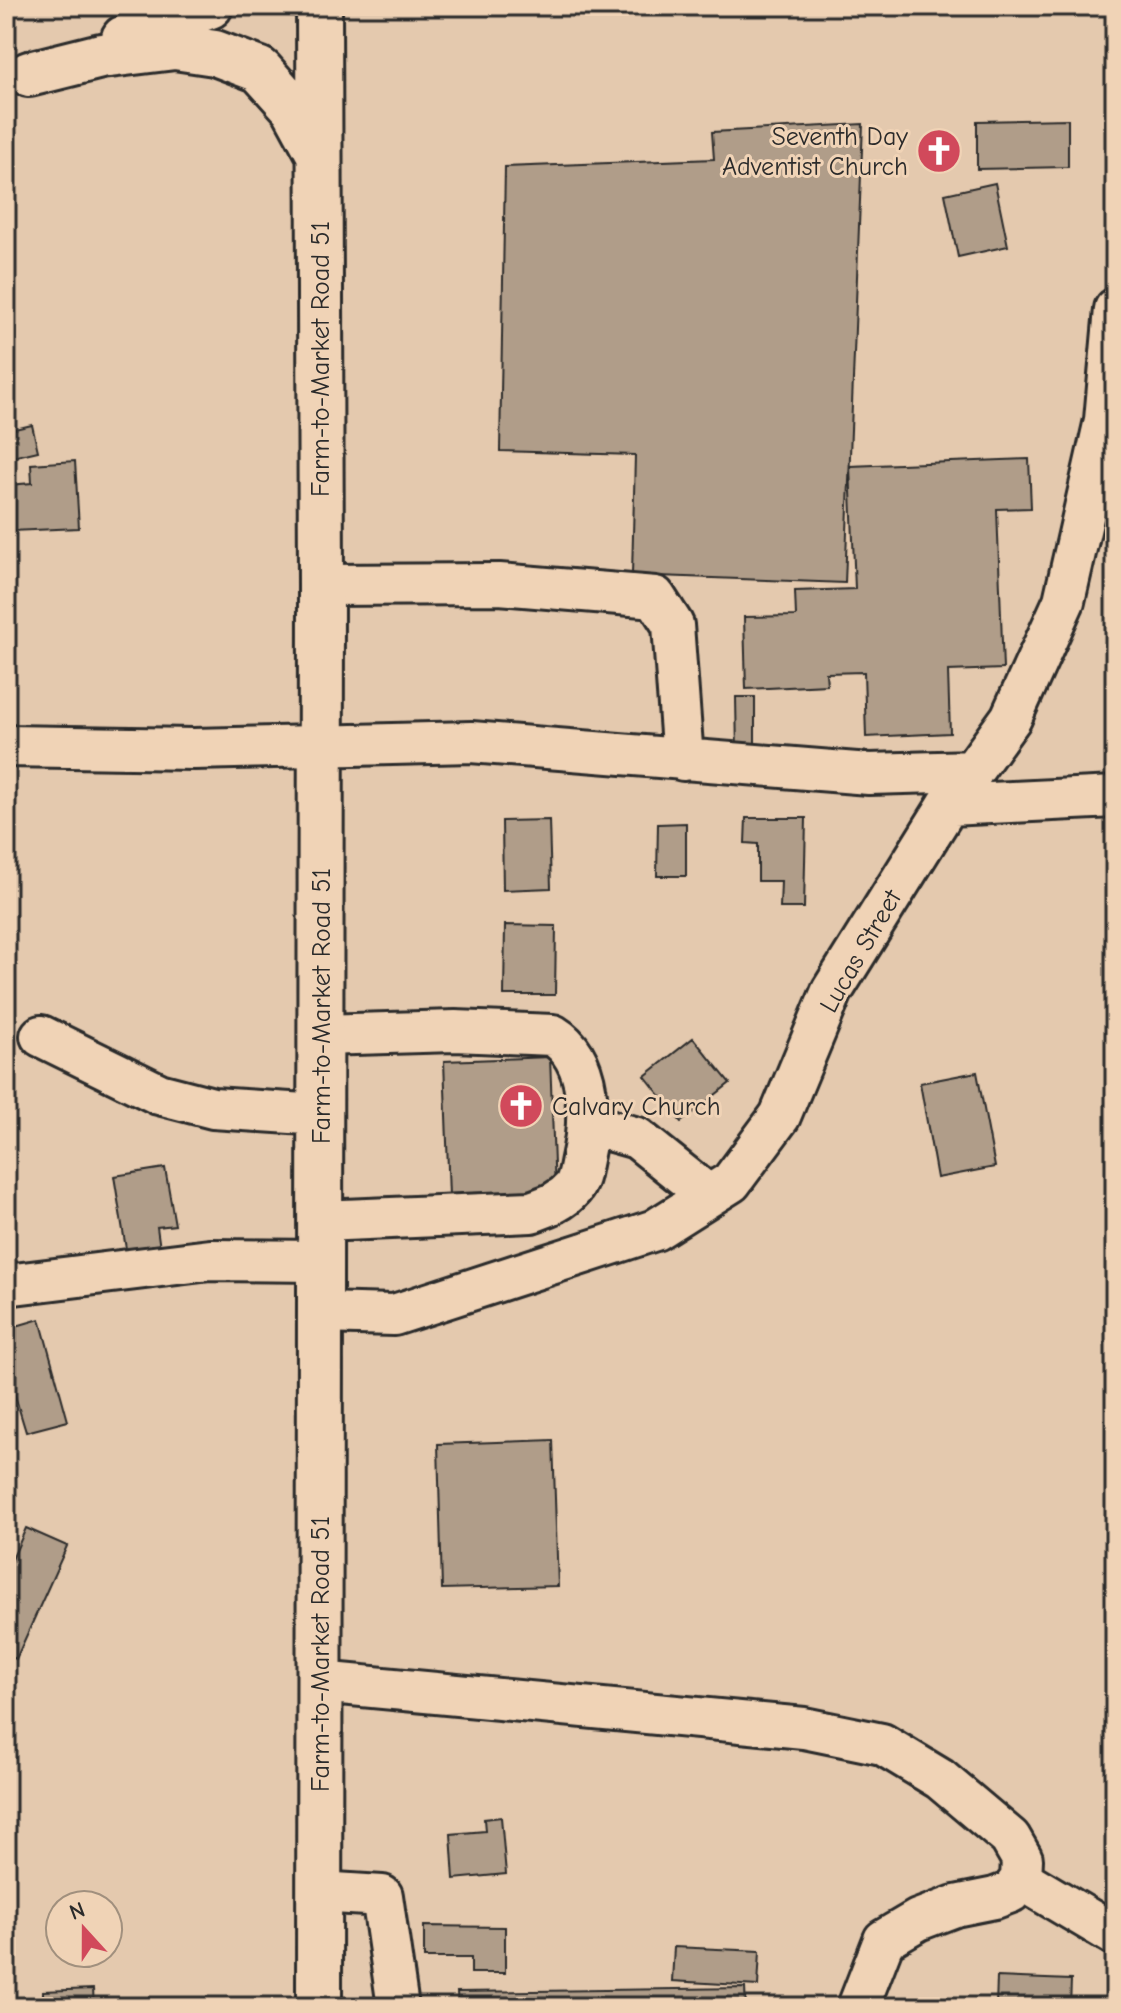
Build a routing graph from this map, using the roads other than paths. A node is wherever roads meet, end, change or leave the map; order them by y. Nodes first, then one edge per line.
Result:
1 (210, 6) edge
2 (319, 6) edge
3 (17, 78) edge
4 (320, 154) junction
5 (1115, 309) edge
6 (321, 585) junction
7 (6, 746) edge
8 (321, 746) junction
9 (683, 760) junction
10 (973, 771) junction
11 (1115, 797) edge
12 (948, 805) junction
13 (321, 1035) junction
14 (41, 1036) dead end
15 (321, 1115) junction
16 (587, 1124) junction
17 (709, 1196) junction
18 (321, 1241) junction
19 (6, 1285) edge
20 (321, 1313) junction
21 (320, 1682) junction
22 (1021, 1879) junction
23 (319, 1892) junction
24 (1115, 1935) edge
25 (319, 2007) edge
26 (398, 2007) edge
27 (858, 2007) edge

1 - 3 main road
2 - 4 main road, Farm-to-Market Road 51
3 - 4 main road
4 - 6 main road, Farm-to-Market Road 51
5 - 10 street, Lucas Street
6 - 8 main road, Farm-to-Market Road 51
6 - 9 street
7 - 8 street
8 - 9 street
8 - 13 main road, Farm-to-Market Road 51
9 - 10 street
10 - 12 street, Lucas Street
11 - 12 street
12 - 17 street, Lucas Street
13 - 15 main road, Farm-to-Market Road 51
13 - 16 street
14 - 15 street
15 - 18 main road, Farm-to-Market Road 51
16 - 17 street
16 - 18 street
17 - 20 street, Lucas Street
18 - 19 street
18 - 20 main road, Farm-to-Market Road 51
20 - 21 main road, Farm-to-Market Road 51
21 - 22 street
21 - 23 main road, Farm-to-Market Road 51
22 - 24 street
22 - 27 street
23 - 25 main road, Farm-to-Market Road 51
23 - 26 street

